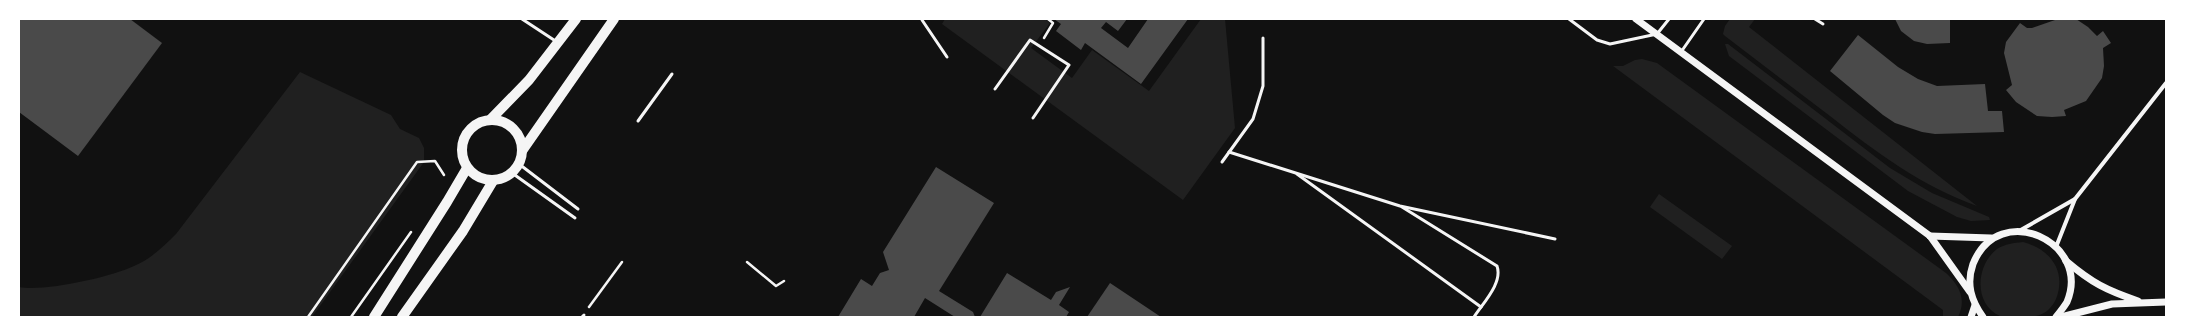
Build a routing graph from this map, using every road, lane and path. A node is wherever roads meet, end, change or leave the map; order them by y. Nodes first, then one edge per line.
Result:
1 (522, 19) edge
2 (576, 19) edge
3 (614, 19) edge
4 (1048, 19) edge
5 (1569, 19) edge
6 (1636, 19) edge
7 (1669, 19) edge
8 (1704, 19) edge
9 (1815, 19) edge
10 (922, 20) edge
11 (1823, 24) dead end
12 (1657, 34) junction
13 (1262, 38) dead end
14 (558, 43) junction
15 (1039, 46) junction
16 (1680, 52) junction
17 (947, 57) dead end
18 (672, 74) dead end
19 (2166, 83) edge
20 (995, 89) dead end
21 (1033, 118) dead end
22 (490, 120) junction
23 (638, 121) dead end
24 (522, 151) junction
25 (1229, 152) junction
26 (1222, 162) dead end
27 (519, 164) junction
28 (467, 168) junction
29 (1294, 172) junction
30 (512, 173) junction
31 (444, 174) dead end
32 (494, 181) junction
33 (2075, 199) junction
34 (1400, 206) junction
35 (578, 209) dead end
36 (575, 218) dead end
37 (414, 226) dead end
38 (2019, 231) junction
39 (1930, 236) junction
40 (1991, 238) junction
41 (1555, 239) dead end
42 (2056, 247) junction
43 (2066, 261) junction
44 (622, 262) dead end
45 (747, 262) dead end
46 (784, 281) dead end
47 (1970, 292) junction
48 (2166, 302) edge
49 (2142, 303) junction
50 (1975, 305) junction
51 (1481, 307) junction
52 (583, 316) edge
53 (308, 317) edge
54 (351, 317) edge
55 (374, 317) edge
56 (402, 317) edge
57 (1474, 317) edge
58 (1971, 317) edge
59 (1983, 317) edge
60 (2056, 317) edge
61 (2061, 317) edge

1 - 14 lane
2 - 14 main road
3 - 24 main road
4 - 15 path
5 - 12 lane
6 - 12 street
7 - 12 lane
8 - 16 lane
9 - 11 lane
10 - 17 lane
12 - 16 street
13 - 25 lane
14 - 22 main road
15 - 20 lane
15 - 21 lane
16 - 39 street
18 - 23 lane
19 - 33 street
22 - 24 main road
22 - 28 main road
24 - 27 main road
25 - 26 lane
25 - 29 lane
27 - 30 main road
27 - 35 lane
28 - 32 main road
28 - 55 main road
29 - 34 lane
29 - 51 lane
30 - 32 main road
30 - 36 lane
31 - 53 path
32 - 56 main road
33 - 38 street
33 - 42 street
34 - 41 lane
34 - 51 lane
37 - 54 path
38 - 40 street
38 - 42 street
39 - 40 street
39 - 47 street
40 - 47 street
42 - 43 street
43 - 49 street
43 - 60 street
44 - 52 path
45 - 46 path
47 - 50 street
48 - 49 street
49 - 61 street
50 - 58 street
50 - 59 street
51 - 57 lane

